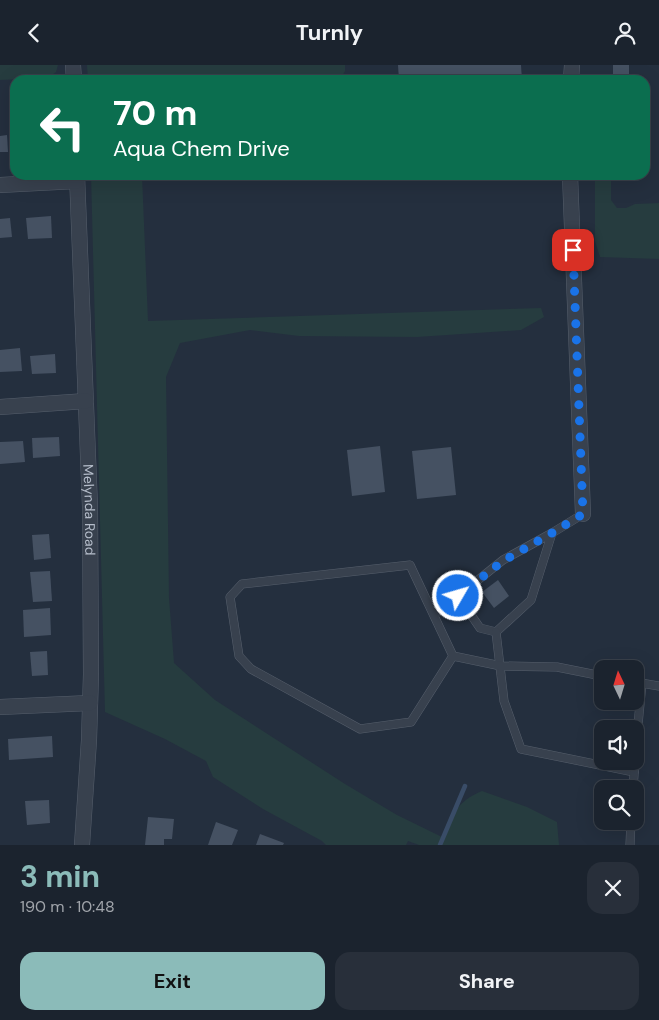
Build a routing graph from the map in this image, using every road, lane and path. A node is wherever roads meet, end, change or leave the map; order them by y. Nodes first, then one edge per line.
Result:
1 (55, 180) edge
2 (77, 180) edge
3 (570, 180) edge
4 (0, 185) edge
5 (86, 401) junction
6 (0, 407) edge
7 (583, 514) joint
8 (552, 533) junction
9 (458, 596) junction
10 (434, 614) junction
11 (496, 632) junction
12 (453, 656) junction
13 (501, 666) junction
14 (594, 674) edge
15 (644, 683) edge
16 (659, 686) edge
17 (90, 703) junction
18 (0, 707) edge
19 (634, 772) joint
20 (634, 780) edge
21 (631, 830) edge
22 (82, 845) edge
23 (630, 845) edge

1 - 4 street
2 - 5 street, Melynda Road
3 - 7 street
5 - 6 street
5 - 17 street, Melynda Road
7 - 8 lane
8 - 9 lane
8 - 11 lane
9 - 10 lane
9 - 11 lane
10 - 12 lane
10 - 12 lane
11 - 13 lane
12 - 13 lane
13 - 14 lane
13 - 19 lane
15 - 16 lane
17 - 18 street
17 - 22 street, Melynda Road
19 - 20 lane
21 - 23 lane

